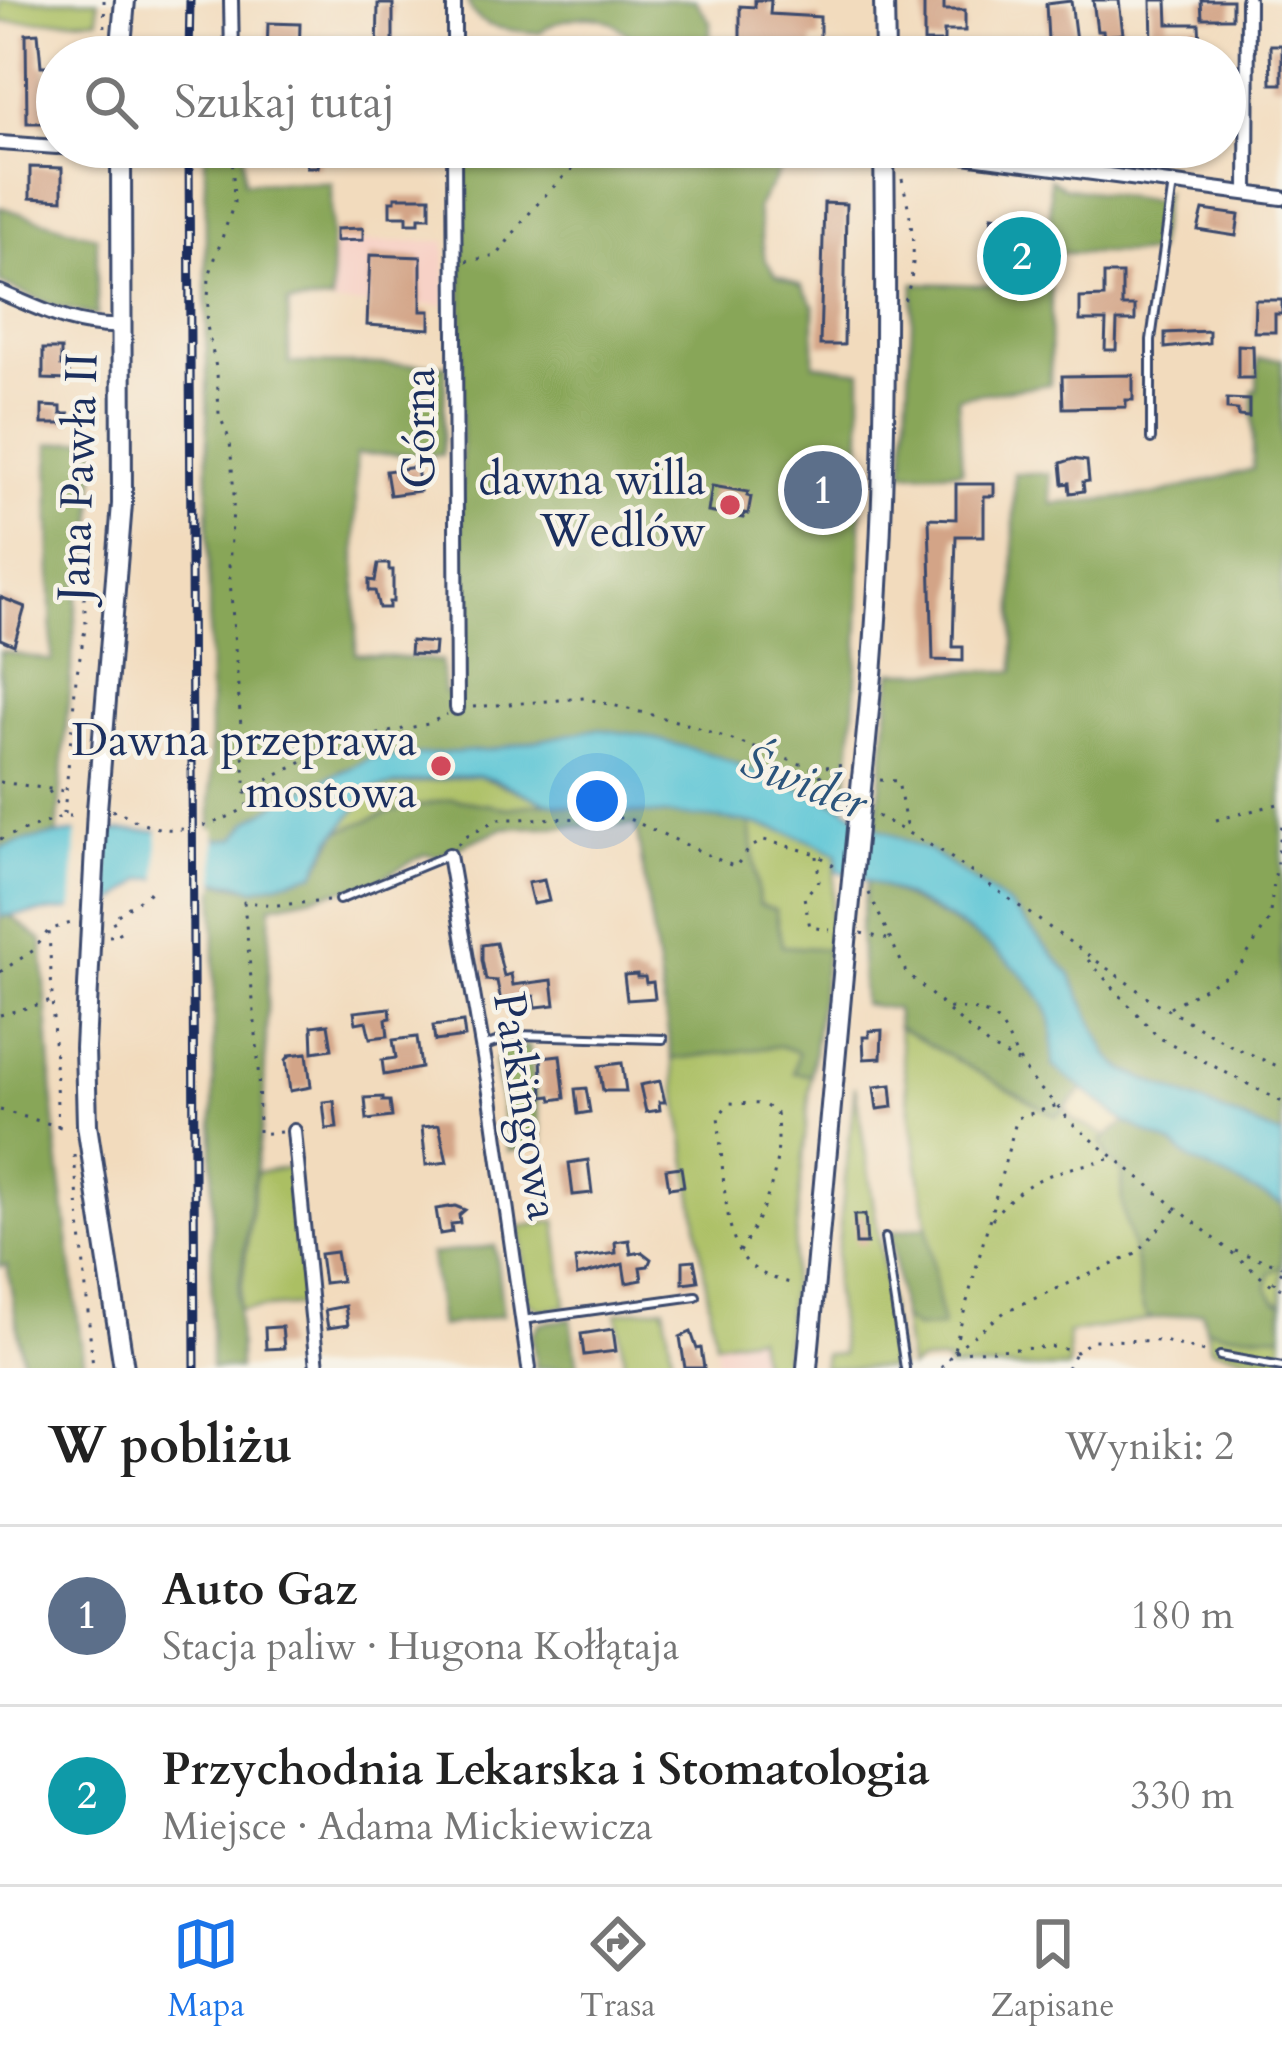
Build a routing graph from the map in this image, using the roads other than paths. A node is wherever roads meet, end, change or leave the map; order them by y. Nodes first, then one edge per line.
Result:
1 (108, 0) edge
2 (125, 0) edge
3 (232, 0) edge
4 (454, 0) edge
5 (884, 0) edge
6 (1248, 0) edge
7 (113, 36) edge
8 (118, 36) edge
9 (232, 36) edge
10 (454, 36) edge
11 (885, 36) edge
12 (0, 143) edge
13 (36, 145) edge
14 (121, 168) edge
15 (454, 168) edge
16 (884, 168) edge
17 (1053, 168) edge
18 (1173, 184) junction
19 (1246, 194) junction
20 (1282, 198) edge
21 (0, 292) edge
22 (122, 326) junction
23 (1151, 439) dead end
24 (457, 708) road end
25 (449, 855) joint
26 (339, 900) road end
27 (663, 1039) dead end
28 (482, 1047) junction
29 (294, 1131) dead end
30 (885, 1238) dead end
31 (696, 1295) dead end
32 (523, 1320) junction
33 (1220, 1356) road end
34 (1282, 1367) edge
35 (119, 1368) edge
36 (317, 1368) edge
37 (529, 1368) edge
38 (808, 1368) edge
39 (905, 1368) edge

1 - 7 main road
2 - 8 main road
3 - 9 street
4 - 10 street
5 - 11 main road
6 - 19 street
12 - 13 street
14 - 22 main road, Jana Pawła II
15 - 24 street, Górna
16 - 38 main road, bridge
17 - 18 street
18 - 19 street
18 - 23 lane
19 - 20 street
21 - 22 street
22 - 35 main road, Jana Pawła II, bridge
25 - 26 lane
25 - 28 street, Parkingowa
27 - 28 lane
28 - 32 street, Parkingowa
29 - 36 street
30 - 39 lane
31 - 32 lane
32 - 37 street, Parkingowa
33 - 34 lane

